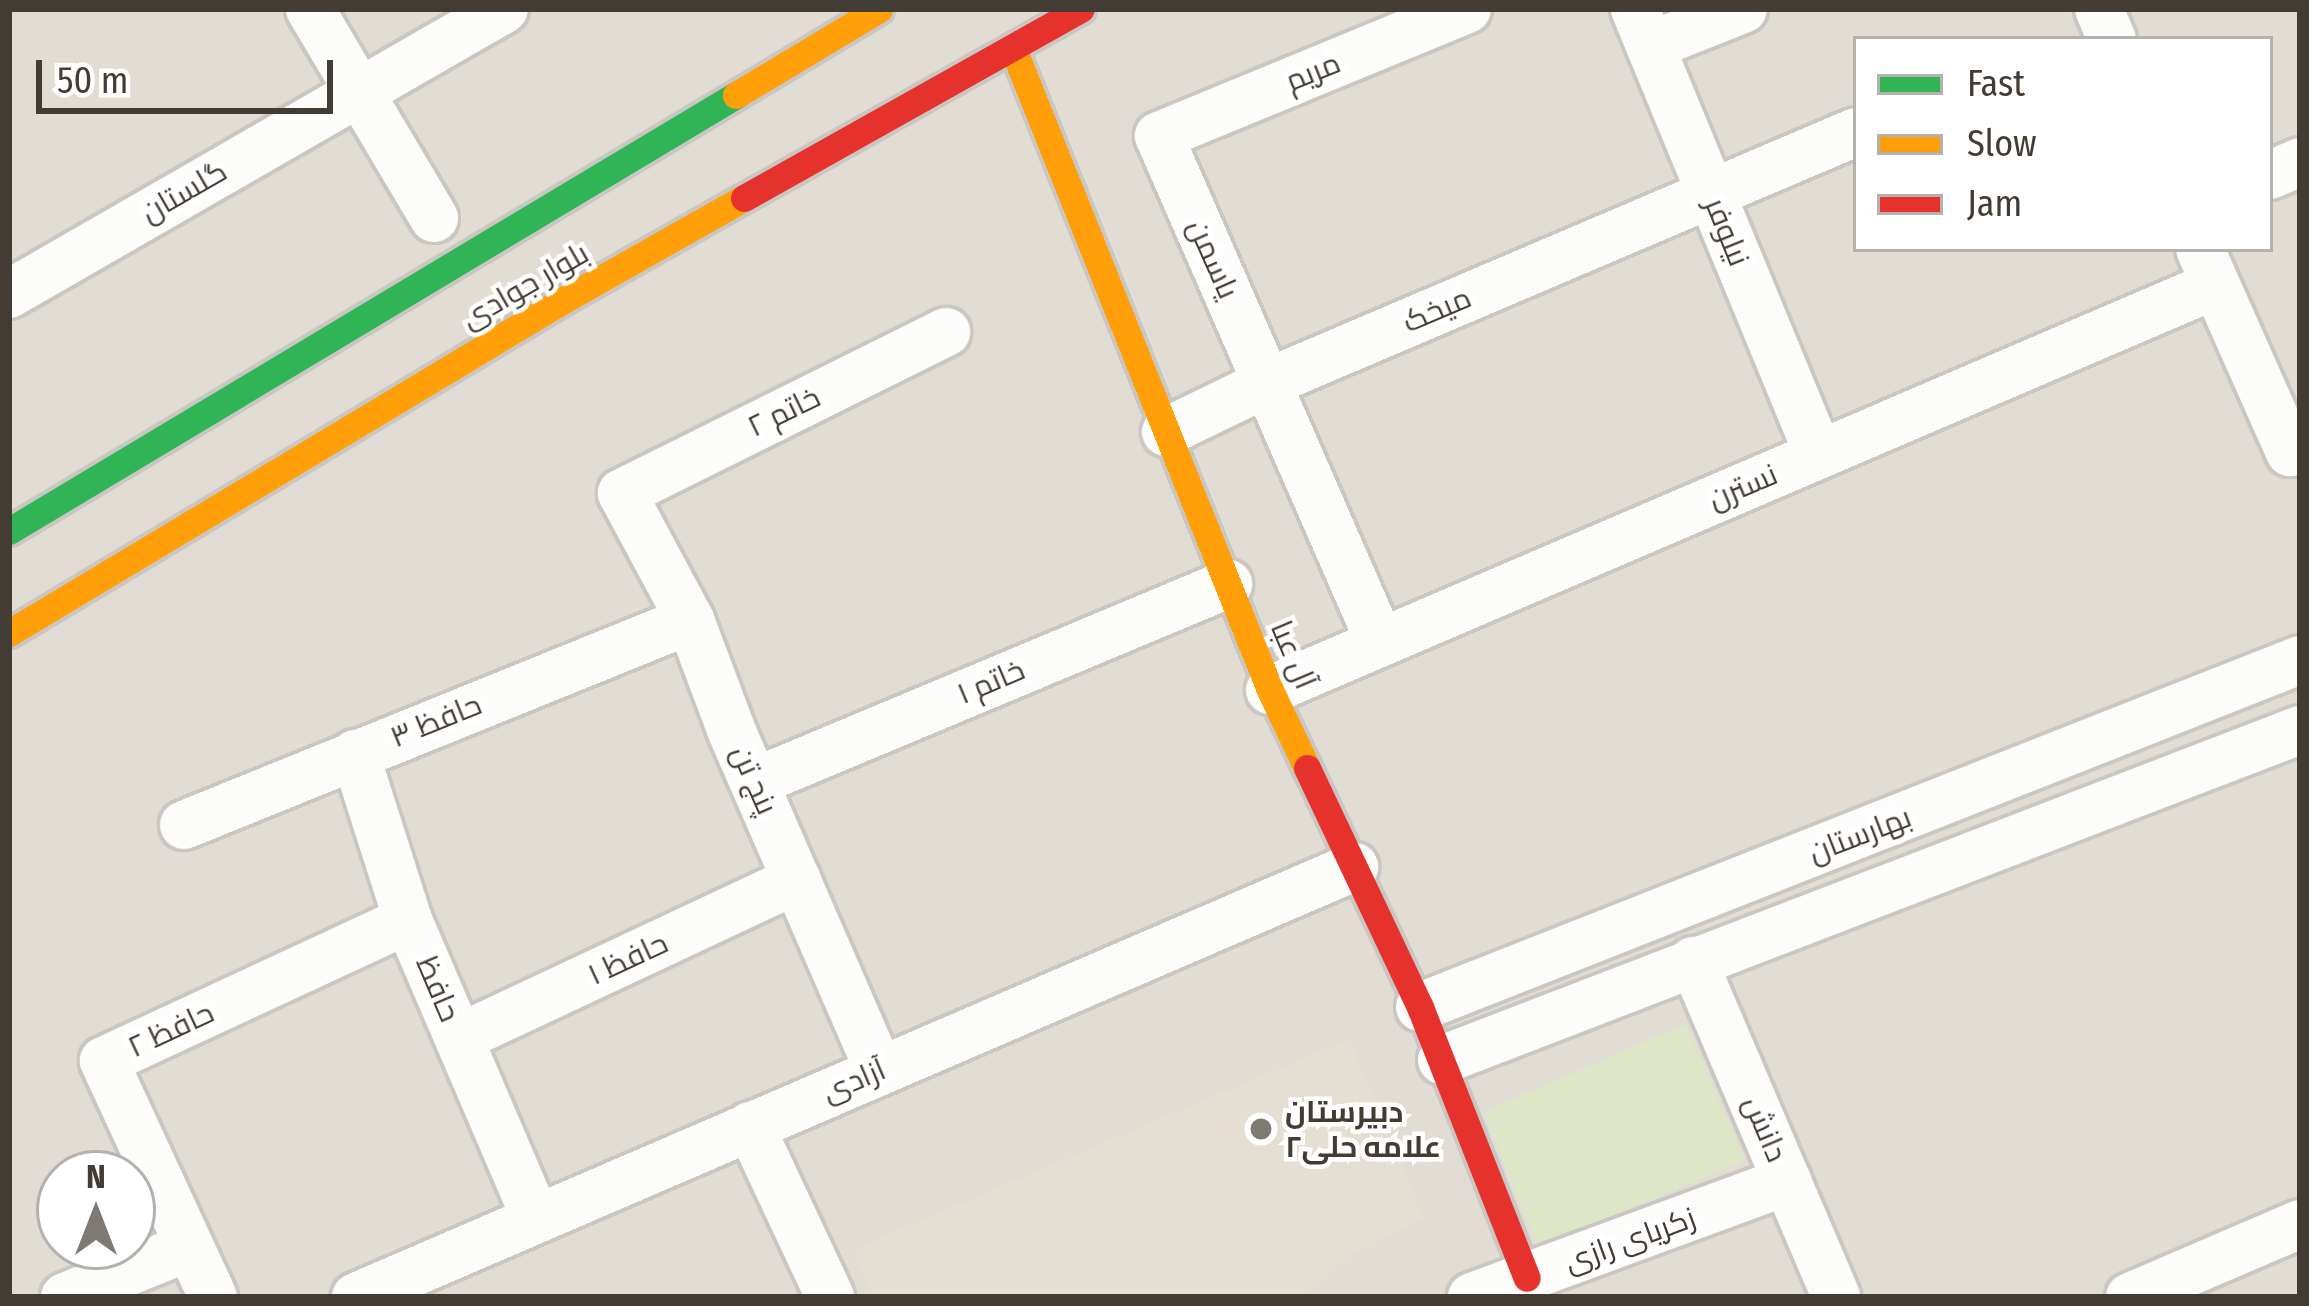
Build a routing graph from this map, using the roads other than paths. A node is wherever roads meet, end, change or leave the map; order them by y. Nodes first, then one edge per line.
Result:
1 (310, 9) edge
2 (504, 9) edge
3 (879, 9) edge
4 (1081, 9) edge
5 (1467, 9) edge
6 (1743, 9) edge
7 (1642, 28) edge
8 (1014, 51) junction
9 (358, 90) junction
10 (1853, 133) edge
11 (1159, 136) joint
12 (1711, 193) junction
13 (434, 218) dead end
14 (2207, 267) edge
15 (9, 294) edge
16 (946, 332) dead end
17 (1267, 383) junction
18 (1166, 432) junction
19 (2295, 450) edge
20 (1819, 455) junction
21 (622, 493) joint
22 (9, 531) edge
23 (1228, 584) junction
24 (690, 620) junction
25 (9, 633) edge
26 (1380, 642) junction
27 (2300, 660) edge
28 (1270, 690) junction
29 (2300, 730) edge
30 (355, 754) junction
31 (754, 782) junction
32 (184, 825) dead end
33 (1354, 867) junction
34 (797, 880) junction
35 (408, 920) junction
36 (1693, 961) junction
37 (1420, 1007) junction
38 (459, 1038) junction
39 (1442, 1060) junction
40 (879, 1070) junction
41 (750, 1126) junction
42 (1787, 1181) junction
43 (536, 1218) junction
44 (2300, 1224) edge
45 (189, 1247) junction
46 (1527, 1278) junction
47 (65, 1297) edge
48 (213, 1297) edge
49 (356, 1297) edge
50 (830, 1297) edge
51 (1472, 1297) edge
52 (1836, 1297) edge
53 (2130, 1297) edge

1 - 9 street
2 - 9 street, گلستان
3 - 22 street, بلوار جوادی
4 - 8 street, بلوار جوادی
5 - 11 street, مریم
6 - 7 street
7 - 12 street, نیلوفر
8 - 18 street, آل عبا
8 - 25 street, بلوار جوادی
9 - 13 street
9 - 15 street, گلستان
10 - 12 street, میخک
11 - 17 street, یاسمن
12 - 17 street, میخک
12 - 20 street, نیلوفر
14 - 19 street
14 - 20 street, نسترن
16 - 21 street, خاتم ۲
17 - 18 street, میخک
17 - 26 street, یاسمن
18 - 23 street, آل عبا
20 - 26 street, نسترن
21 - 24 street, پنج تن
23 - 28 street, آل عبا
23 - 31 street, خاتم ۱
24 - 30 street, حافظ ۳
24 - 31 street, پنج تن
26 - 28 street, نسترن
27 - 37 street, بهارستان
28 - 33 street, آل عبا
29 - 36 street, بهارستان
30 - 32 street, حافظ ۳
30 - 35 street, حافظ
31 - 34 street, پنج تن
33 - 37 street, آل عبا
33 - 40 street, آزادی
34 - 38 street, حافظ ۱
34 - 40 street, پنج تن
35 - 38 street, حافظ
35 - 45 street, حافظ ۲
36 - 39 street, بهارستان
36 - 42 street, دانش
37 - 39 street, آل عبا
38 - 43 street, حافظ
39 - 46 street, آل عبا
40 - 41 street, آزادی
41 - 43 street, آزادی
41 - 50 street
42 - 46 street, زکریای رازی
42 - 52 street, دانش
43 - 49 street, آزادی
44 - 53 street
45 - 47 street
45 - 48 street, حافظ ۲
46 - 51 street, زکریای رازی

